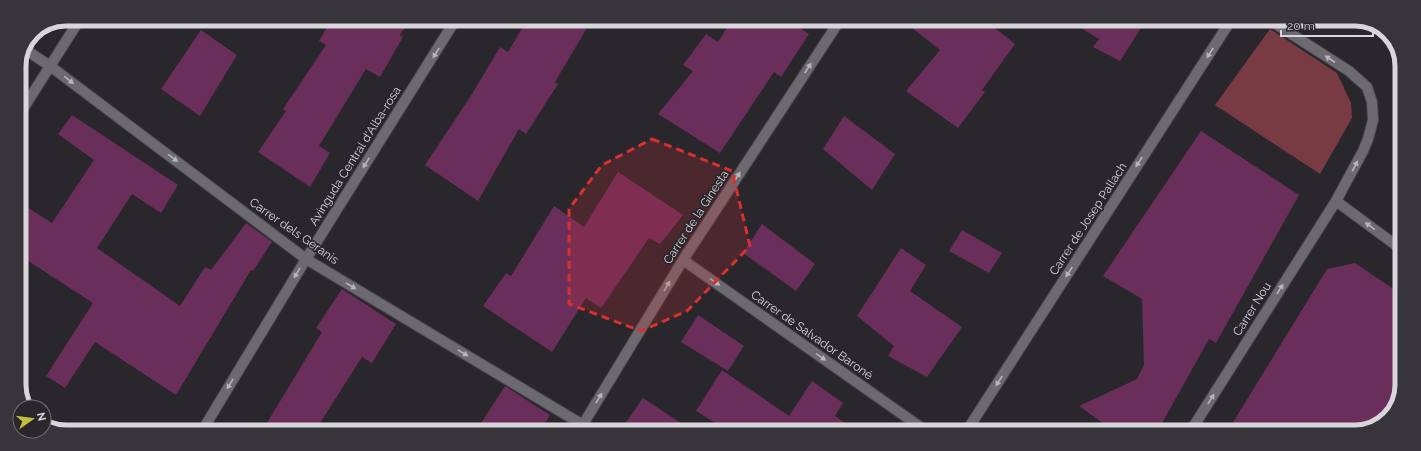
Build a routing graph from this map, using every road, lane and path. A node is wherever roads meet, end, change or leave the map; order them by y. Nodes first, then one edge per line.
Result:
1 (76, 26) edge
2 (452, 26) edge
3 (836, 26) edge
4 (1227, 26) edge
5 (1280, 26) edge
6 (29, 52) edge
7 (50, 66) junction
8 (26, 104) edge
9 (1336, 201) junction
10 (1395, 245) edge
11 (306, 259) junction
12 (683, 260) junction
13 (205, 425) edge
14 (576, 425) edge
15 (583, 425) edge
16 (917, 425) edge
17 (971, 425) edge
18 (1194, 425) edge

1 - 7 street
2 -> 11 street, Avinguda Central d'Alba-rosa
12 -> 3 street, Carrer de la Ginesta
4 -> 17 street, Carrer de Josep Pallach
9 -> 5 street, Carrer Nou
6 - 7 street, Carrer dels Geranis
7 - 8 street
7 -> 11 street, Carrer dels Geranis
10 -> 9 street
18 -> 9 street, Carrer Nou
11 -> 13 street, Avinguda Central d'Alba-rosa
11 -> 14 street, Carrer dels Geranis
15 -> 12 street, Carrer de la Ginesta
12 -> 16 street, Carrer de Salvador Baroné

